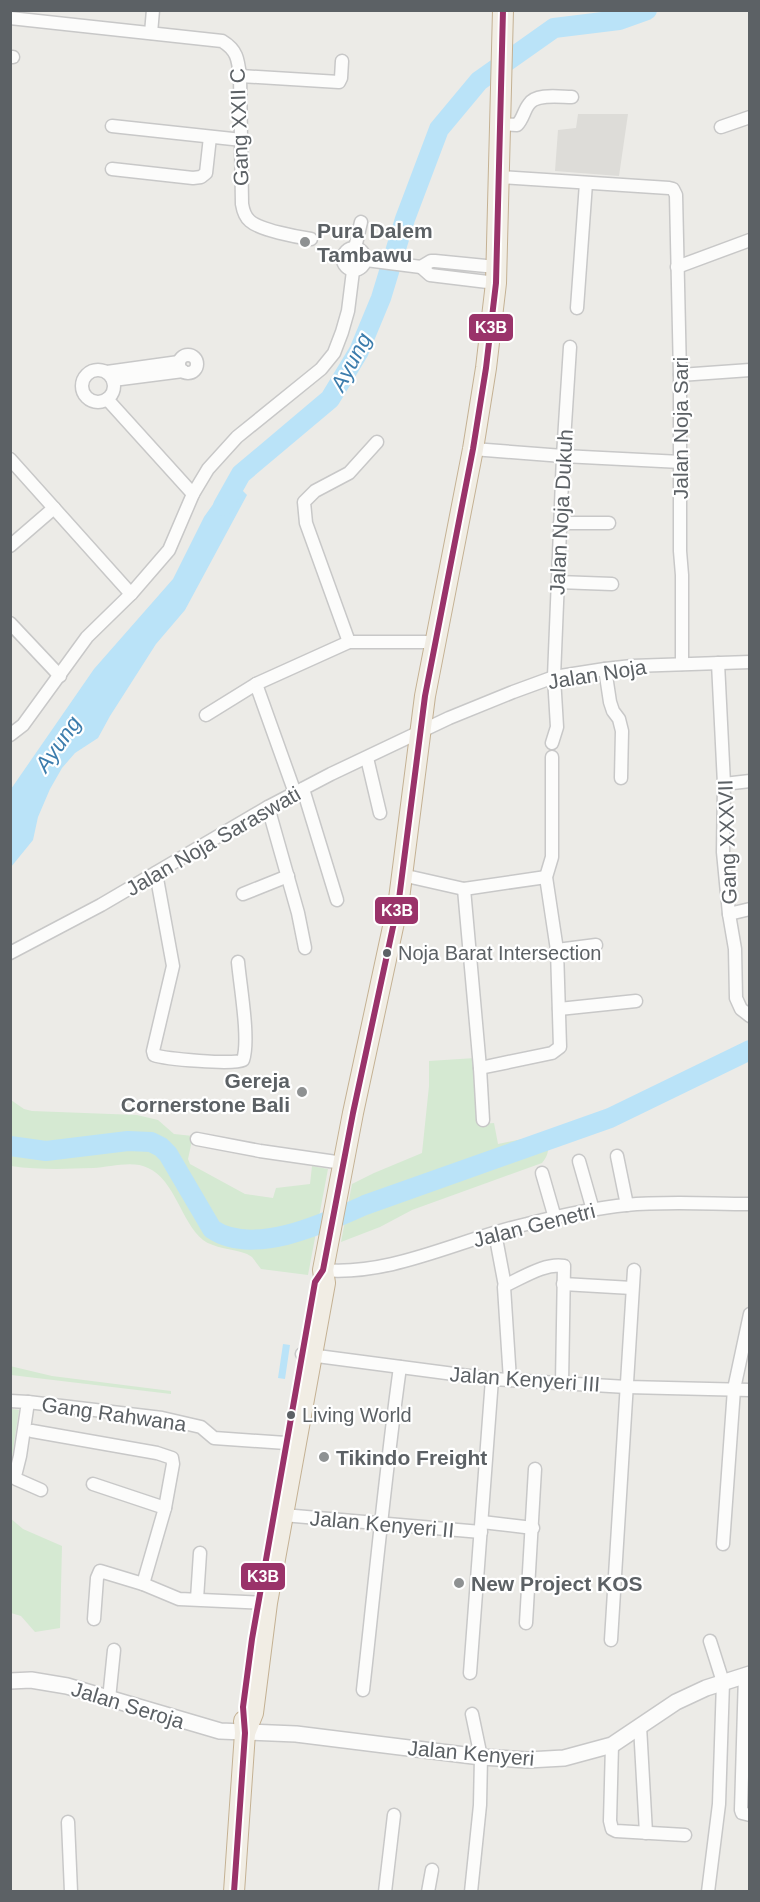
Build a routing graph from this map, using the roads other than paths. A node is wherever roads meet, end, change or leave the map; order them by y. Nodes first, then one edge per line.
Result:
1 (153, 10) edge
2 (503, 12) edge
3 (10, 18) edge
4 (151, 33) junction
5 (342, 61) dead end
6 (240, 76) junction
7 (572, 97) dead end
8 (750, 117) edge
9 (501, 120) junction
10 (112, 126) dead end
11 (722, 127) dead end
12 (210, 137) junction
13 (242, 140) junction
14 (112, 169) dead end
15 (500, 177) junction
16 (586, 183) junction
17 (361, 222) dead end
18 (311, 239) dead end
19 (750, 240) edge
20 (355, 248) junction
21 (372, 261) junction
22 (456, 264) junction
23 (418, 266) junction
24 (677, 267) junction
25 (353, 271) junction
26 (496, 275) junction
27 (455, 278) junction
28 (578, 308) dead end
29 (570, 347) dead end
30 (181, 367) dead end
31 (750, 370) edge
32 (680, 375) junction
33 (110, 376) junction
34 (108, 399) junction
35 (377, 442) dead end
36 (473, 449) junction
37 (562, 456) junction
38 (10, 459) edge
39 (681, 462) junction
40 (193, 494) junction
41 (54, 508) junction
42 (560, 523) junction
43 (609, 523) dead end
44 (10, 546) edge
45 (558, 582) junction
46 (612, 584) dead end
47 (131, 594) junction
48 (10, 623) edge
49 (349, 642) junction
50 (434, 642) junction
51 (750, 662) edge
52 (718, 663) junction
53 (682, 664) junction
54 (605, 669) junction
55 (60, 676) junction
56 (554, 677) junction
57 (256, 684) junction
58 (206, 715) dead end
59 (425, 730) junction
60 (10, 735) edge
61 (552, 743) dead end
62 (552, 757) dead end
63 (366, 758) junction
64 (621, 778) dead end
65 (750, 781) edge
66 (724, 784) junction
67 (299, 791) junction
68 (268, 807) junction
69 (380, 813) dead end
70 (156, 873) junction
71 (402, 875) junction
72 (288, 876) junction
73 (546, 877) junction
74 (464, 889) junction
75 (243, 894) dead end
76 (337, 900) dead end
77 (750, 909) edge
78 (729, 914) junction
79 (596, 945) dead end
80 (305, 948) dead end
81 (557, 950) junction
82 (10, 953) edge
83 (238, 962) dead end
84 (750, 968) edge
85 (736, 971) junction
86 (636, 1001) dead end
87 (559, 1009) junction
88 (747, 1011) edge
89 (480, 1068) junction
90 (483, 1120) dead end
91 (197, 1139) dead end
92 (616, 1156) dead end
93 (579, 1161) dead end
94 (342, 1168) junction
95 (542, 1173) dead end
96 (750, 1204) edge
97 (627, 1205) junction
98 (593, 1210) junction
99 (555, 1218) junction
100 (495, 1233) junction
101 (324, 1263) junction
102 (634, 1270) dead end
103 (563, 1284) junction
104 (505, 1286) junction
105 (632, 1288) junction
106 (750, 1314) edge
107 (307, 1354) junction
108 (400, 1368) junction
109 (492, 1378) junction
110 (510, 1380) junction
111 (562, 1383) junction
112 (627, 1387) junction
113 (734, 1389) junction
114 (750, 1390) edge
115 (10, 1401) edge
116 (28, 1402) junction
117 (32, 1431) dead end
118 (286, 1443) junction
119 (535, 1469) dead end
120 (93, 1484) dead end
121 (41, 1490) dead end
122 (165, 1508) junction
123 (283, 1515) junction
124 (382, 1524) junction
125 (481, 1527) junction
126 (533, 1528) junction
127 (723, 1544) dead end
128 (200, 1553) dead end
129 (143, 1584) junction
130 (196, 1599) junction
131 (263, 1603) junction
132 (94, 1619) dead end
133 (526, 1623) dead end
134 (611, 1640) dead end
135 (710, 1641) dead end
136 (114, 1650) dead end
137 (470, 1674) dead end
138 (747, 1674) edge
139 (10, 1681) edge
140 (723, 1682) junction
141 (363, 1690) dead end
142 (109, 1699) junction
143 (472, 1714) dead end
144 (640, 1726) junction
145 (245, 1733) junction
146 (612, 1745) junction
147 (481, 1757) junction
148 (394, 1815) dead end
149 (750, 1815) edge
150 (68, 1822) dead end
151 (646, 1833) junction
152 (685, 1835) dead end
153 (432, 1870) dead end
154 (237, 1887) edge
155 (71, 1892) edge
156 (385, 1892) edge
157 (428, 1892) edge
158 (471, 1892) edge
159 (708, 1892) edge

1 - 4 street
2 - 9 highway
3 - 4 street, Gang XXII C
4 - 6 street, Gang XXII C
5 - 6 street
6 - 13 street, Gang XXII C
7 - 9 street
8 - 11 street
9 - 15 highway
10 - 12 street
12 - 13 street
12 - 14 street
13 - 18 street, Gang XXII C
15 - 16 street
15 - 26 highway
16 - 24 street, Jalan Noja Sari
16 - 28 street
17 - 20 street
19 - 24 street
20 - 21 street
20 - 25 street
21 - 23 street
21 - 25 street
22 - 23 street
22 - 26 street
22 - 27 street
23 - 27 street
24 - 32 street, Jalan Noja Sari
25 - 40 street
26 - 27 street
26 - 36 highway
29 - 37 street, Jalan Noja Dukuh
30 - 33 street
31 - 32 street
32 - 39 street, Jalan Noja Sari
33 - 34 street
33 - 34 street
34 - 40 street
35 - 49 street
36 - 37 street
36 - 50 highway
37 - 39 street
37 - 42 street, Jalan Noja Dukuh
38 - 41 street
39 - 53 street, Jalan Noja Sari
40 - 47 street
41 - 44 street
41 - 47 street
42 - 43 street
42 - 45 street, Jalan Noja Dukuh
45 - 46 street
45 - 56 street, Jalan Noja Dukuh
47 - 55 street
48 - 55 street
49 - 50 street
49 - 57 street
50 - 59 highway
51 - 52 street, Jalan Noja
52 - 53 street, Jalan Noja
52 - 66 street, Gang XXXVII
53 - 54 street, Jalan Noja
54 - 56 street, Jalan Noja
54 - 64 street
55 - 60 street
56 - 59 street, Jalan Noja
56 - 61 street, Jalan Noja Dukuh
57 - 58 street
57 - 67 street
59 - 63 street, Jalan Noja Saraswati
59 - 71 highway
62 - 73 street
63 - 67 street, Jalan Noja Saraswati
63 - 69 street
65 - 66 street
66 - 78 street, Gang XXXVII
67 - 68 street, Jalan Noja Saraswati
67 - 76 street
68 - 70 street, Jalan Noja Saraswati
68 - 72 street
70 - 82 street, Jalan Noja Saraswati
70 - 83 street
71 - 74 street
71 - 94 highway
72 - 75 street
72 - 80 street
73 - 74 street
73 - 81 street
74 - 89 street
77 - 78 street
78 - 85 street, Gang XXXVII
79 - 81 street
81 - 87 street
84 - 85 street
85 - 88 street, Gang XXXVII
86 - 87 street
87 - 89 street
89 - 90 street
91 - 94 street
92 - 97 street
93 - 98 street
94 - 101 highway
95 - 99 street
96 - 97 street, Jalan Genetri
97 - 98 street, Jalan Genetri
98 - 99 street, Jalan Genetri
99 - 100 street, Jalan Genetri
100 - 101 street, Jalan Genetri
100 - 104 street
101 - 107 highway
102 - 105 street
103 - 104 street
103 - 105 street
103 - 111 street
104 - 110 street
105 - 112 street
106 - 113 street
107 - 108 street, Jalan Kenyeri III
107 - 118 highway
107 - 123 highway
108 - 109 street, Jalan Kenyeri III
108 - 124 street
109 - 110 street, Jalan Kenyeri III
109 - 125 street, Jalan Kenyeri II
110 - 111 street, Jalan Kenyeri III
111 - 112 street, Jalan Kenyeri III
112 - 113 street, Jalan Kenyeri III
112 - 134 street
113 - 114 street, Jalan Kenyeri III
113 - 127 street
115 - 116 street, Gang Rahwana
116 - 118 street, Gang Rahwana
116 - 121 street, Gang Rahwana
117 - 122 street
118 - 131 highway
119 - 126 street
120 - 122 street
122 - 129 street
123 - 124 street, Jalan Kenyeri II
123 - 131 highway
124 - 125 street, Jalan Kenyeri II
124 - 141 street
125 - 126 street
125 - 137 street, Jalan Kenyeri II
126 - 133 street
128 - 130 street
129 - 130 street
129 - 132 street
130 - 131 street
131 - 145 highway
135 - 140 street
136 - 142 street
138 - 140 street, Jalan Kenyeri
138 - 149 street
139 - 142 street, Jalan Seroja
140 - 144 street, Jalan Kenyeri
140 - 159 street
142 - 145 street, Jalan Seroja
143 - 147 street
144 - 146 street, Jalan Kenyeri
144 - 151 street
145 - 147 street, Jalan Kenyeri
145 - 154 highway
146 - 147 street, Jalan Kenyeri
146 - 151 street
147 - 158 street
148 - 156 street
150 - 155 street
151 - 152 street
153 - 157 street

